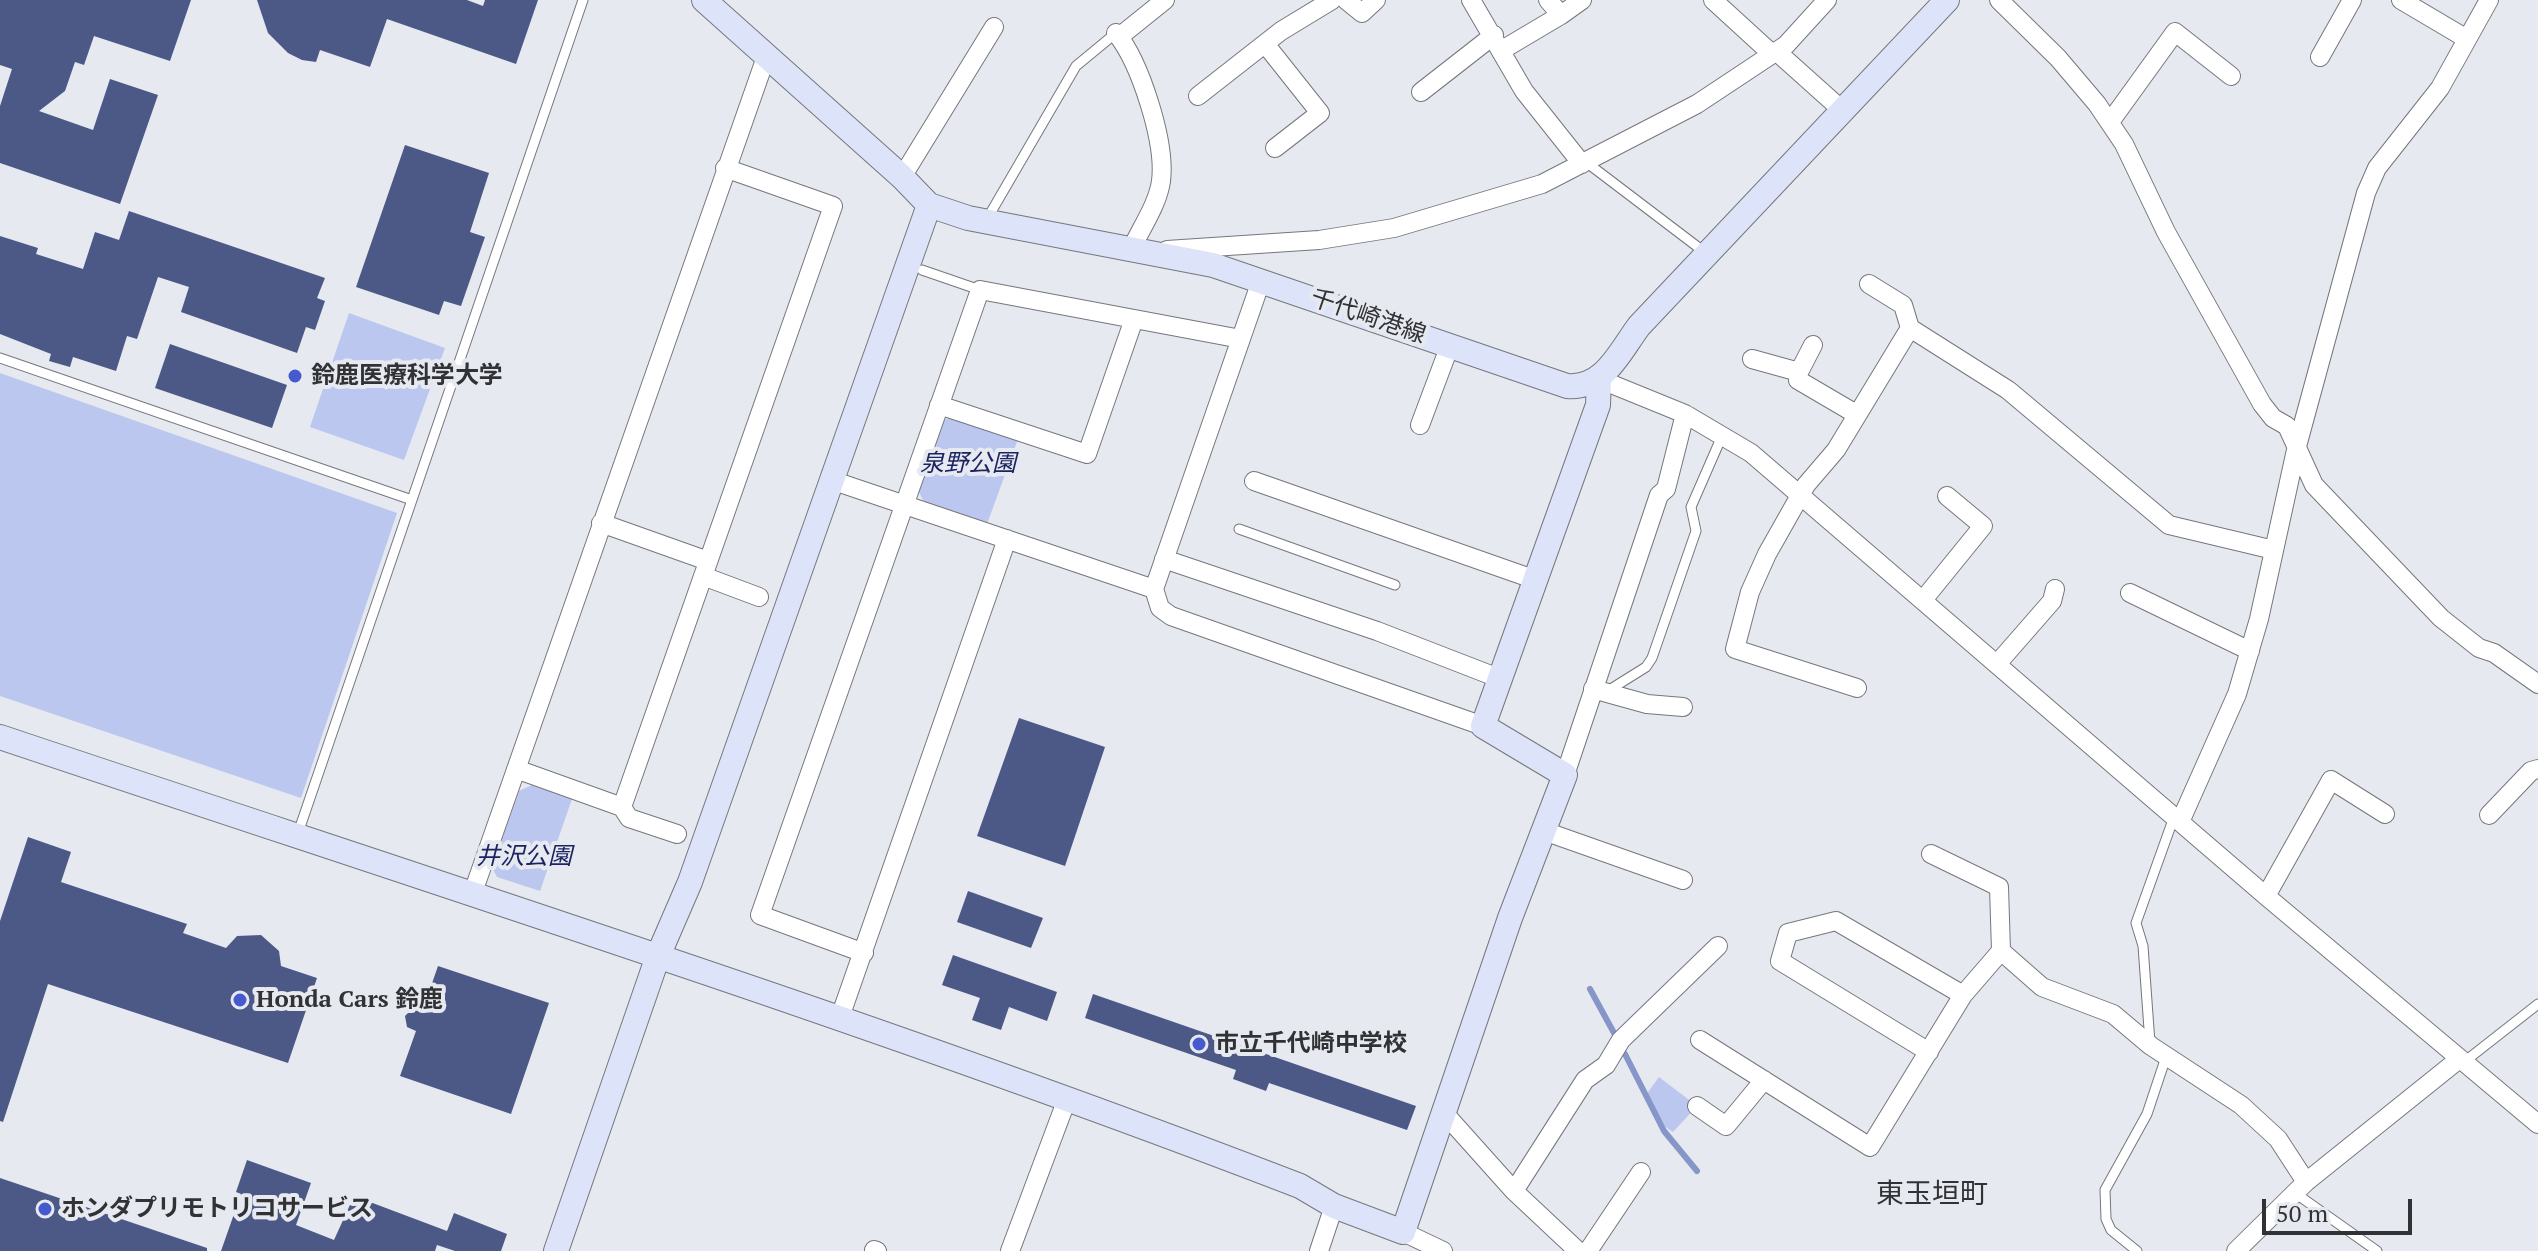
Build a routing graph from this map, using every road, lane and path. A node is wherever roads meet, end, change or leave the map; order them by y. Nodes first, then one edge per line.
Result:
1 (583, 0) edge
2 (704, 0) edge
3 (1165, 0) edge
4 (1332, 0) edge
5 (1346, 0) edge
6 (1376, 0) edge
7 (1471, 0) edge
8 (1548, 0) edge
9 (1582, 0) edge
10 (1713, 0) edge
11 (1827, 0) edge
12 (1947, 0) edge
13 (1999, 0) edge
14 (2352, 0) edge
15 (2401, 0) edge
16 (2489, 0) edge
17 (1561, 15) junction
18 (994, 27) dead end
19 (1117, 35) junction
20 (2467, 39) junction
21 (1498, 43) junction
22 (1266, 45) junction
23 (1774, 53) junction
24 (766, 57) junction
25 (2320, 57) dead end
26 (2231, 76) dead end
27 (1421, 92) dead end
28 (1198, 96) dead end
29 (1843, 111) junction
30 (2110, 122) junction
31 (1275, 148) dead end
32 (1584, 163) junction
33 (725, 168) junction
34 (902, 177) junction
35 (929, 205) junction
36 (985, 222) junction
37 (1136, 251) junction
38 (1707, 254) junction
39 (922, 270) dead end
40 (1261, 281) junction
41 (1869, 284) dead end
42 (980, 290) junction
43 (1134, 319) junction
44 (1910, 328) junction
45 (1241, 339) junction
46 (1450, 345) junction
47 (1813, 345) dead end
48 (0, 358) edge
49 (1752, 359) dead end
50 (1799, 372) junction
51 (1599, 379) junction
52 (939, 405) junction
53 (1685, 414) junction
54 (1856, 414) junction
55 (1420, 425) dead end
56 (1723, 434) junction
57 (2296, 450) junction
58 (834, 481) junction
59 (1254, 481) dead end
60 (1801, 495) junction
61 (1947, 496) dead end
62 (412, 500) junction
63 (904, 504) junction
64 (601, 523) junction
65 (1239, 529) dead end
66 (1007, 539) junction
67 (2274, 550) junction
68 (1164, 559) junction
69 (706, 569) junction
70 (1536, 580) junction
71 (1395, 585) dead end
72 (1154, 589) junction
73 (2055, 589) dead end
74 (2130, 593) dead end
75 (759, 597) dead end
76 (1923, 600) junction
77 (2250, 651) junction
78 (1997, 664) junction
79 (1501, 679) junction
80 (2538, 684) edge
81 (1857, 688) dead end
82 (1600, 691) junction
83 (1683, 707) dead end
84 (1483, 726) junction
85 (0, 737) edge
86 (516, 769) junction
87 (2538, 769) edge
88 (1565, 775) junction
89 (622, 807) junction
90 (2385, 814) dead end
91 (2489, 815) dead end
92 (2177, 820) junction
93 (1544, 831) junction
94 (677, 834) dead end
95 (297, 836) junction
96 (1931, 854) dead end
97 (1683, 880) dead end
98 (472, 895) junction
99 (2266, 896) junction
100 (1718, 946) dead end
101 (2001, 951) junction
102 (864, 953) junction
103 (658, 956) junction
104 (1963, 995) junction
105 (2538, 1004) edge
106 (839, 1020) junction
107 (1700, 1040) dead end
108 (1929, 1052) junction
109 (2159, 1052) junction
110 (2461, 1061) junction
111 (1764, 1080) junction
112 (1067, 1099) junction
113 (1697, 1106) dead end
114 (1445, 1114) junction
115 (2538, 1124) edge
116 (1641, 1172) dead end
117 (2301, 1187) junction
118 (1514, 1191) junction
119 (1334, 1206) junction
120 (1403, 1232) junction
121 (2239, 1250) edge
122 (556, 1251) edge
123 (1010, 1251) edge
124 (1319, 1251) edge
125 (1443, 1251) edge
126 (1578, 1251) edge
127 (1588, 1251) edge
128 (2137, 1251) edge
129 (2377, 1251) edge

1 - 62 lane
2 - 24 street, 千代崎港線
3 - 19 street
4 - 22 street
5 - 6 street
7 - 21 street
8 - 17 street
9 - 17 street
10 - 23 street
11 - 23 street
12 - 29 street
13 - 30 street
14 - 25 street
15 - 20 street
16 - 20 street
17 - 21 street
18 - 34 street
19 - 36 lane
19 - 37 street
20 - 57 street
21 - 27 street
21 - 32 street
22 - 28 street
22 - 31 street
23 - 29 street
23 - 32 street
24 - 33 street
24 - 34 street, 千代崎港線
26 - 30 street
29 - 38 street
30 - 57 street
32 - 37 street
32 - 38 lane
33 - 64 street
33 - 69 street
34 - 35 street, 千代崎港線
35 - 36 street, 千代崎港線
35 - 58 street
36 - 37 street, 千代崎港線
37 - 40 street, 千代崎港線
38 - 51 street
39 - 42 lane
40 - 45 street
40 - 46 street, 千代崎港線
41 - 44 street
42 - 43 street
42 - 52 street
43 - 45 street
43 - 52 street
44 - 54 street
44 - 67 street
45 - 68 street
46 - 51 street, 千代崎港線
46 - 55 street
47 - 50 street
48 - 62 lane
49 - 50 street
50 - 54 street
51 - 53 street
51 - 70 street
52 - 63 street
53 - 56 street
53 - 82 street
54 - 60 street
56 - 60 street
56 - 82 lane
57 - 67 street
57 - 80 street
58 - 63 street
58 - 103 street
59 - 70 street
60 - 76 street
60 - 81 street
61 - 76 street
62 - 95 lane
63 - 66 street
63 - 102 street
64 - 69 street
64 - 86 street
65 - 71 lane
66 - 72 street
66 - 102 street
67 - 77 street
68 - 72 street
68 - 79 street
69 - 75 street
69 - 89 street
70 - 79 street
72 - 84 street
73 - 78 street
74 - 77 street
76 - 78 street
77 - 92 street
78 - 92 street
79 - 84 street
82 - 83 street
82 - 88 street
84 - 88 street
85 - 95 street
86 - 89 street
86 - 98 street
87 - 91 street
88 - 93 street
89 - 94 street
90 - 99 street
92 - 99 street
92 - 109 lane
93 - 97 street
93 - 114 street
95 - 98 street
96 - 101 street
98 - 103 street
99 - 110 street
100 - 118 street
101 - 104 street
101 - 109 street
102 - 106 street
103 - 106 street
103 - 122 street
104 - 108 street
104 - 108 street
105 - 110 lane
106 - 112 street
107 - 111 street
108 - 111 street
109 - 117 street
109 - 128 lane
110 - 115 street
110 - 117 street
111 - 113 street
112 - 119 street
112 - 123 street
114 - 118 street
114 - 120 street
116 - 127 street
117 - 121 street
117 - 129 lane
118 - 126 street
119 - 120 street
119 - 124 street
120 - 125 street

